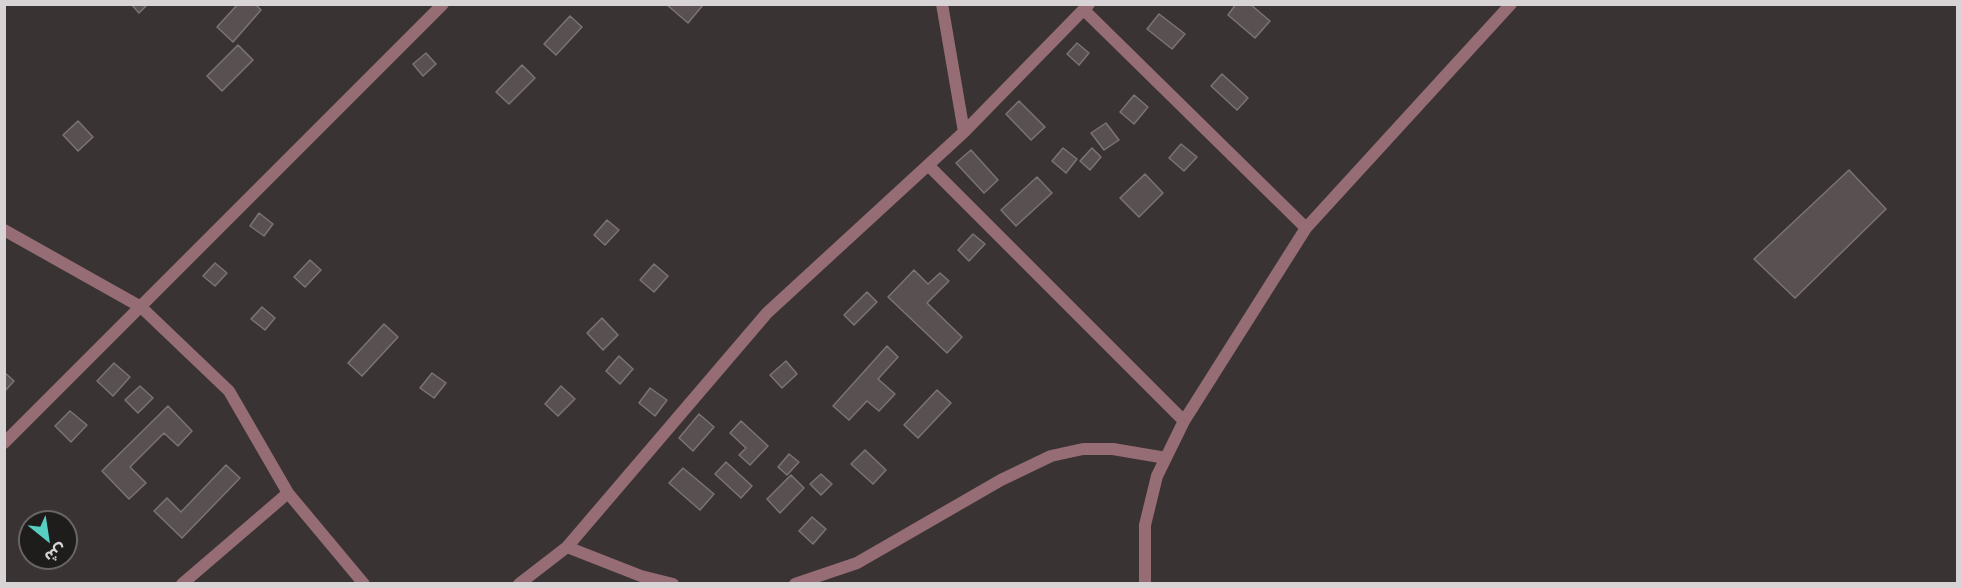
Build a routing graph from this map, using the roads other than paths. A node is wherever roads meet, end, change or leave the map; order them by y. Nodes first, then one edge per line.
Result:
1 (443, 4) edge
2 (942, 4) edge
3 (1511, 4) edge
4 (1086, 7) edge
5 (964, 132) junction
6 (928, 165) junction
7 (1306, 228) junction
8 (4, 230) edge
9 (141, 307) junction
10 (1184, 421) junction
11 (4, 443) edge
12 (1166, 458) junction
13 (288, 493) junction
14 (567, 547) junction
15 (182, 584) edge
16 (363, 584) edge
17 (519, 584) edge
18 (673, 584) edge
19 (795, 584) edge
20 (1145, 584) edge

1 - 9 street
2 - 5 street
3 - 7 street
4 - 5 street
4 - 7 street
5 - 6 street
6 - 10 street
6 - 14 street
7 - 10 street
8 - 9 street
9 - 11 street
9 - 13 street
10 - 12 street
12 - 19 street
12 - 20 street
13 - 15 street
13 - 16 street
14 - 17 street
14 - 18 street

